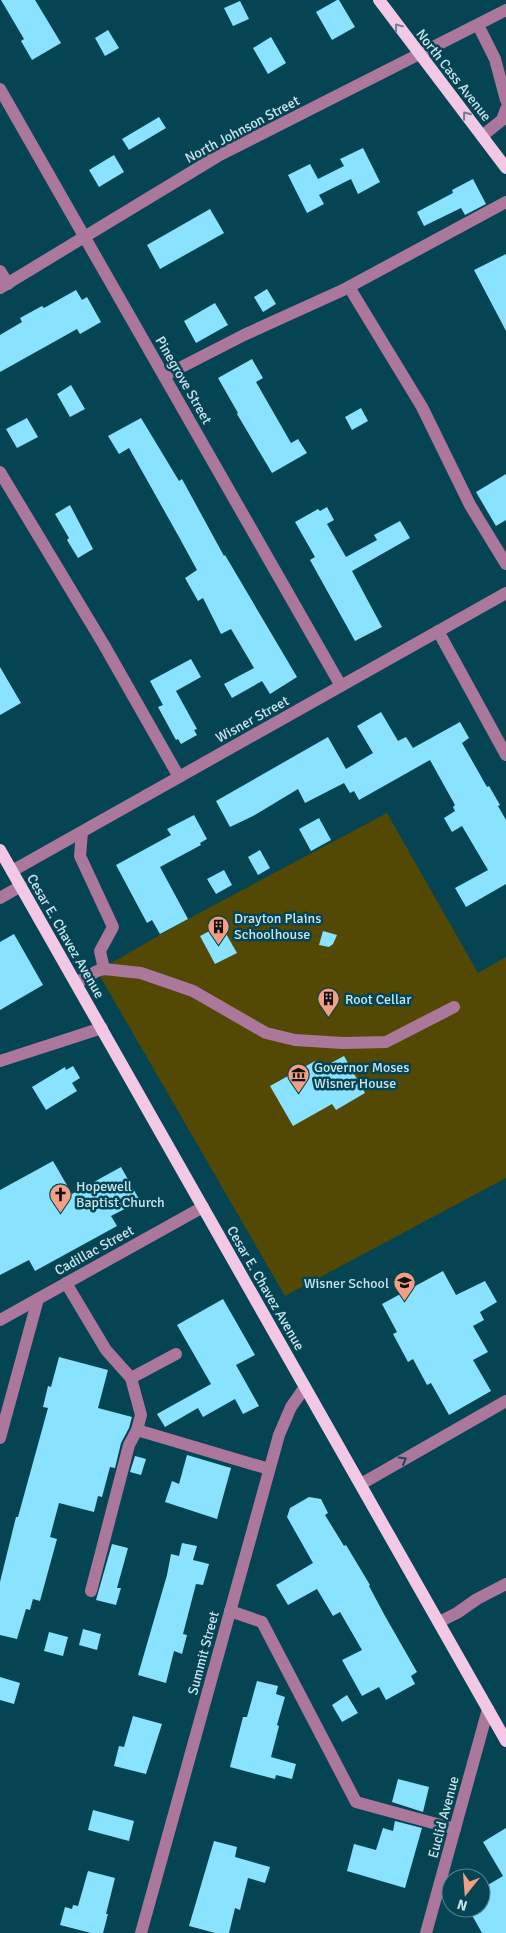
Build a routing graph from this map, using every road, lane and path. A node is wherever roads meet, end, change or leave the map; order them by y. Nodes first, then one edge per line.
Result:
1 (379, 0) edge
2 (506, 10) edge
3 (478, 25) junction
4 (418, 54) junction
5 (0, 89) edge
6 (506, 94) edge
7 (506, 100) edge
8 (506, 109) edge
9 (482, 136) junction
10 (506, 168) edge
11 (506, 202) edge
12 (84, 237) junction
13 (0, 271) edge
14 (4, 286) edge
15 (349, 287) junction
16 (164, 376) junction
17 (0, 472) edge
18 (506, 564) edge
19 (506, 593) edge
20 (438, 632) junction
21 (341, 686) junction
22 (506, 755) edge
23 (179, 777) junction
24 (82, 832) junction
25 (0, 850) edge
26 (12, 871) junction
27 (21, 886) junction
28 (0, 898) edge
29 (104, 969) junction
30 (76, 983) junction
31 (454, 1007) dead end
32 (102, 1028) junction
33 (0, 1061) edge
34 (203, 1206) junction
35 (66, 1283) junction
36 (38, 1299) junction
37 (0, 1320) edge
38 (176, 1354) dead end
39 (130, 1378) junction
40 (305, 1387) junction
41 (506, 1400) edge
42 (137, 1430) junction
43 (0, 1438) edge
44 (269, 1469) junction
45 (361, 1484) junction
46 (506, 1584) edge
47 (91, 1592) dead end
48 (230, 1611) junction
49 (439, 1622) junction
50 (488, 1709) junction
51 (506, 1741) edge
52 (455, 1829) junction
53 (141, 1933) edge
54 (426, 1933) edge

4 -> 1 main road, North Cass Avenue
2 - 3 street, North Johnson Street
3 - 4 street, North Johnson Street
3 - 6 street
9 -> 4 main road, North Cass Avenue
4 - 12 street, North Johnson Street
5 - 12 street, Pinegrove Street
6 - 7 street
8 - 9 street
9 - 10 main road, North Cass Avenue
11 - 15 street
12 - 14 street, North Johnson Street
12 - 16 street, Pinegrove Street
13 - 14 street
15 - 16 street
15 - 18 street
16 - 21 street, Pinegrove Street
17 - 23 street
19 - 20 street, Wisner Street
20 - 21 street, Wisner Street
20 - 22 street
21 - 23 street, Wisner Street
23 - 24 street, Wisner Street
24 - 26 street, Wisner Street
24 - 29 street
25 - 26 main road, Cesar E. Chavez Avenue
26 - 27 main road, Cesar E. Chavez Avenue
27 - 28 street
27 - 30 main road, Cesar E. Chavez Avenue
29 - 30 street
29 - 31 street
30 - 32 main road, Cesar E. Chavez Avenue
32 - 33 street
32 - 34 main road, Cesar E. Chavez Avenue
34 - 35 street, Cadillac Street
34 - 40 main road, Cesar E. Chavez Avenue
35 - 36 street, Cadillac Street
35 - 39 street
36 - 37 street, Cadillac Street
36 - 43 street
38 - 39 street
39 - 42 street
40 - 44 street, Summit Street
40 - 45 main road, Cesar E. Chavez Avenue
45 -> 41 street
42 - 44 street
42 - 47 street
44 - 48 street, Summit Street
45 - 49 main road, Cesar E. Chavez Avenue
46 - 49 street
48 - 52 street
48 - 53 street, Summit Street
49 - 50 main road, Cesar E. Chavez Avenue
50 - 51 main road, Cesar E. Chavez Avenue
50 - 52 street, Euclid Avenue
52 - 54 street, Euclid Avenue

